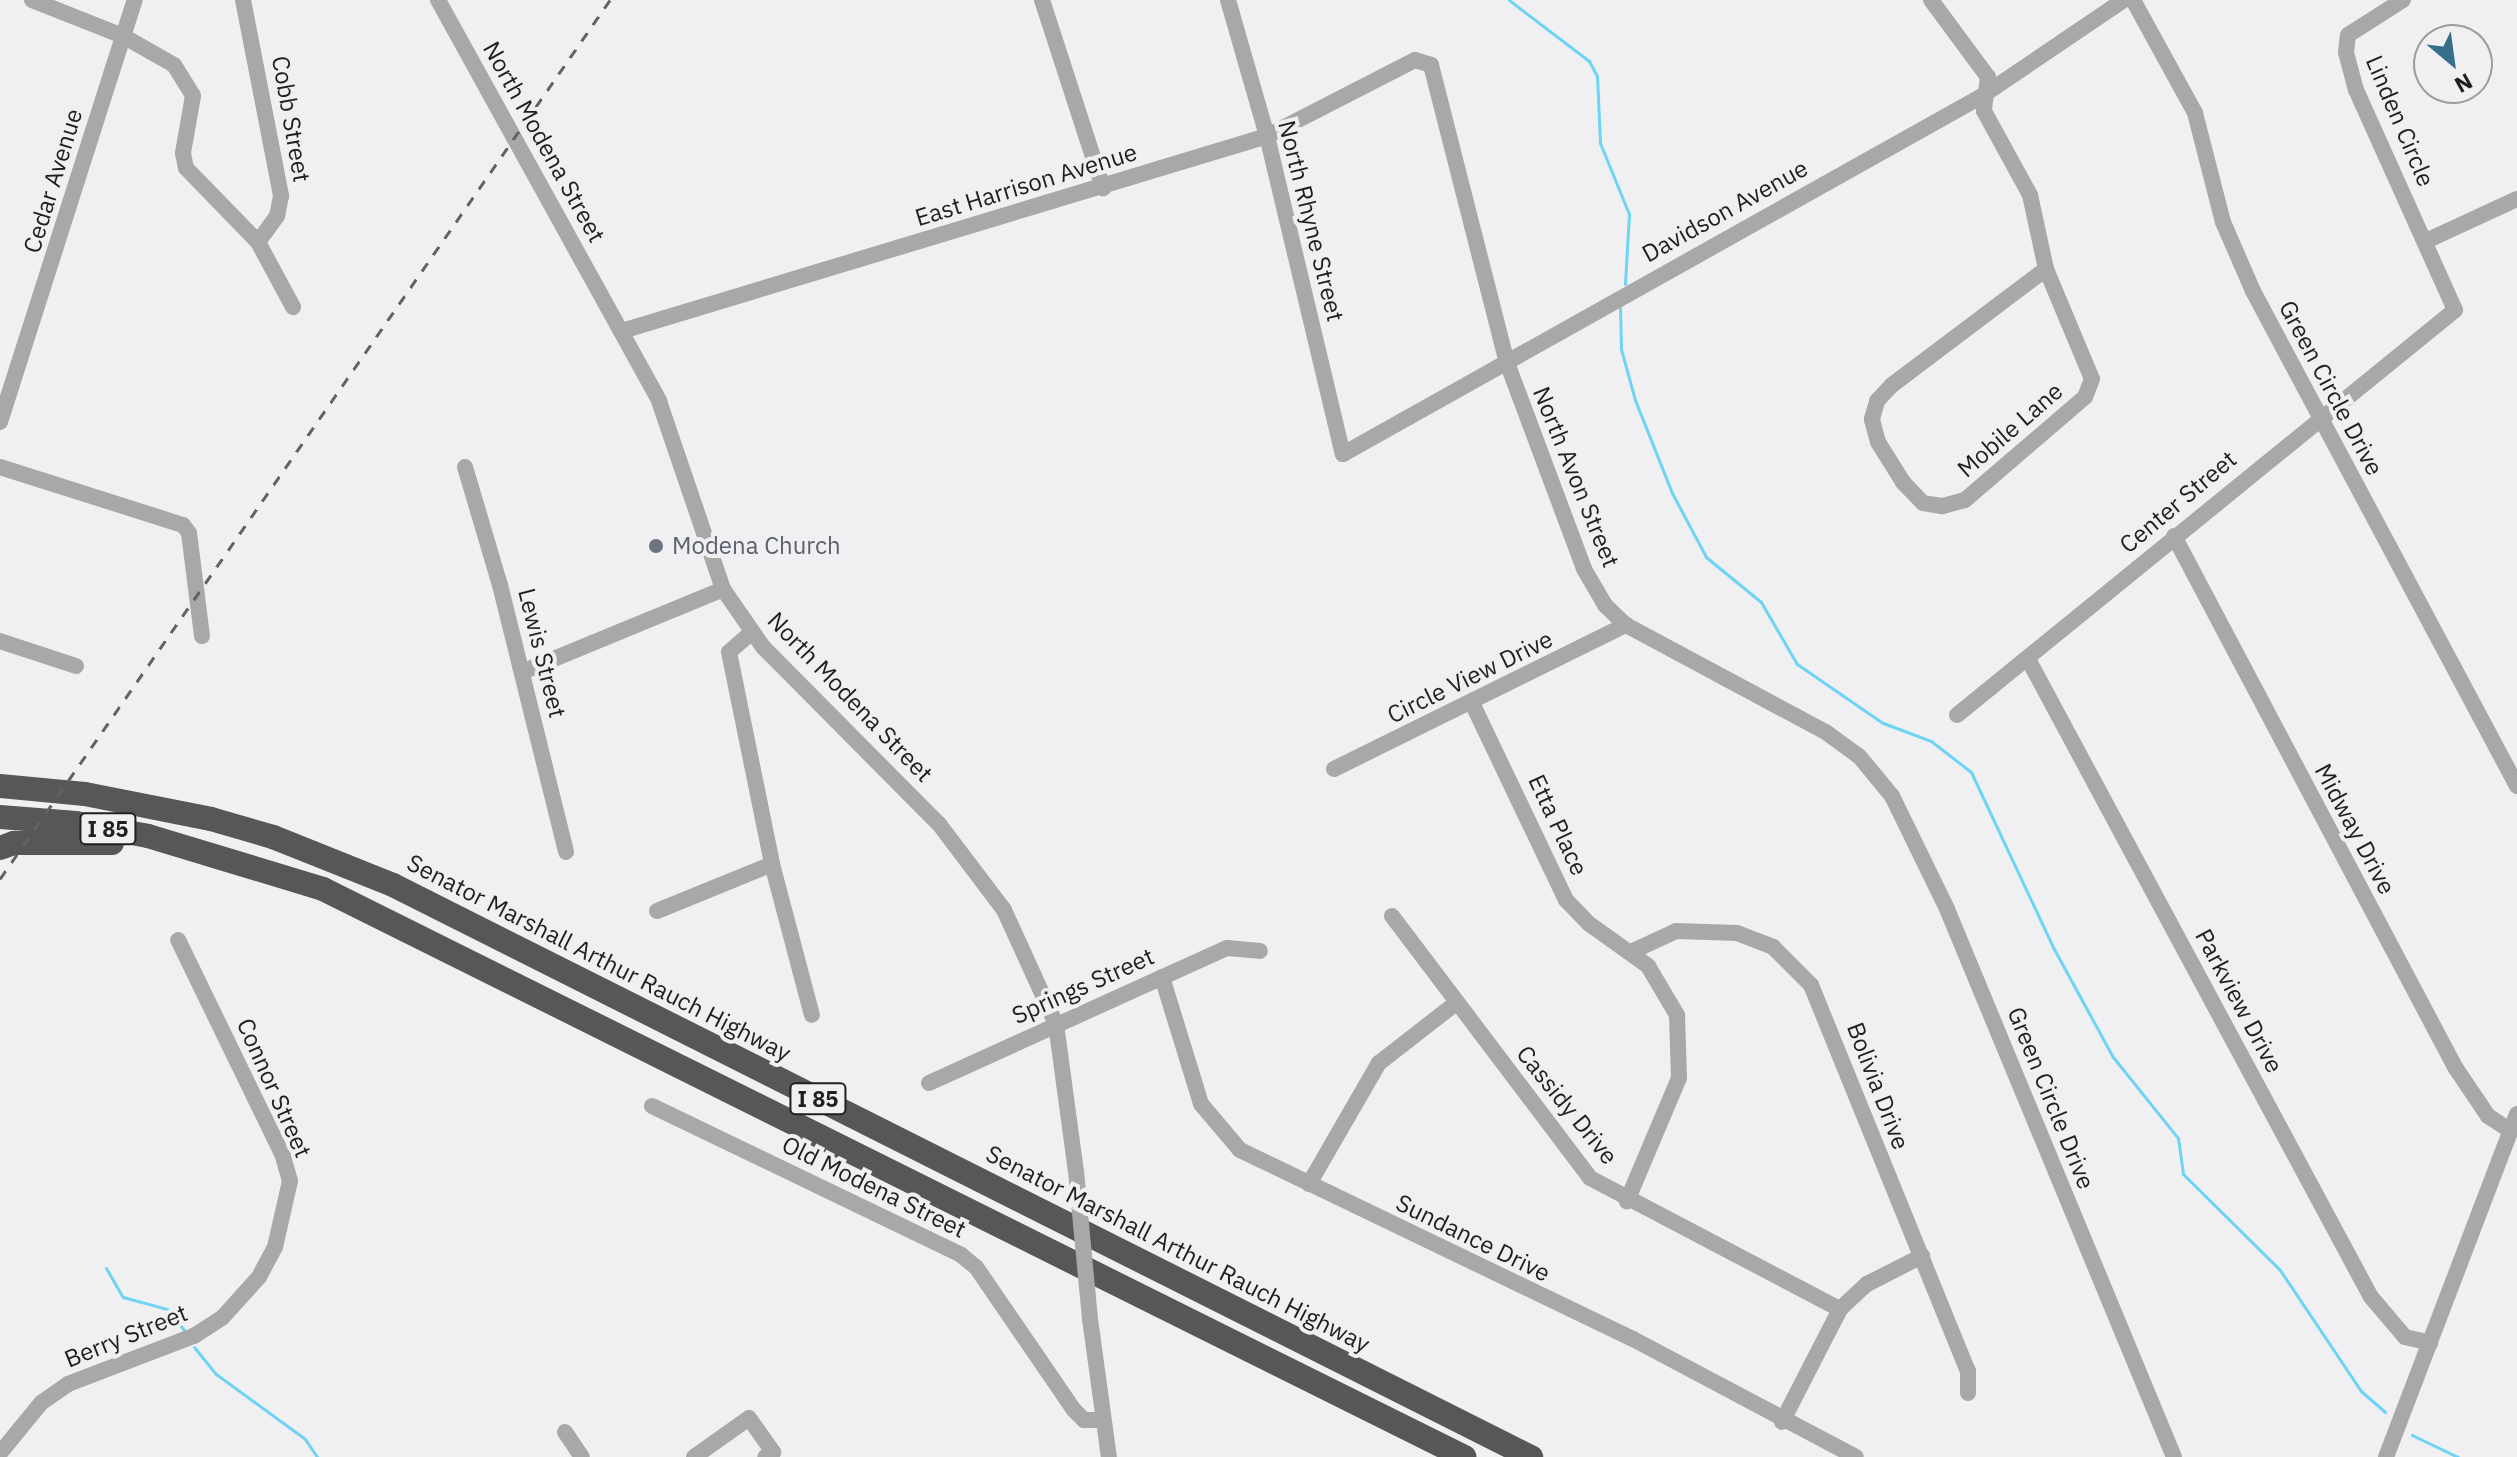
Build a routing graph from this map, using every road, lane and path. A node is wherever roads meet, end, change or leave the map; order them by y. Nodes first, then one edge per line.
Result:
1 (32, 0) edge
2 (135, 0) edge
3 (243, 0) edge
4 (438, 0) edge
5 (1042, 0) edge
6 (1228, 0) edge
7 (1931, 0) edge
8 (2124, 0) edge
9 (2133, 0) edge
10 (2403, 0) edge
11 (123, 36) junction
12 (1431, 65) joint
13 (1982, 96) junction
14 (1267, 136) junction
15 (1103, 188) junction
16 (2517, 199) edge
17 (2426, 241) junction
18 (258, 242) junction
19 (2046, 269) junction
20 (293, 307) dead end
21 (2432, 328) joint
22 (622, 331) junction
23 (1506, 360) junction
24 (2318, 418) junction
25 (0, 422) edge
26 (1343, 454) joint
27 (0, 467) edge
28 (465, 467) dead end
29 (2174, 536) junction
30 (723, 589) junction
31 (1626, 625) junction
32 (752, 632) junction
33 (202, 636) dead end
34 (0, 641) edge
35 (2028, 659) junction
36 (76, 666) dead end
37 (522, 672) junction
38 (1473, 705) junction
39 (1957, 715) dead end
40 (1868, 766) joint
41 (1334, 769) dead end
42 (0, 786) edge
43 (2517, 786) edge
44 (0, 817) edge
45 (0, 848) edge
46 (215, 852) junction
47 (566, 852) dead end
48 (772, 864) junction
49 (657, 911) dead end
50 (1392, 916) dead end
51 (178, 940) dead end
52 (1260, 951) dead end
53 (1633, 951) junction
54 (1162, 977) junction
55 (1456, 1003) junction
56 (812, 1015) dead end
57 (1056, 1024) junction
58 (929, 1083) dead end
59 (652, 1106) dead end
60 (2517, 1114) edge
61 (2511, 1131) junction
62 (1309, 1184) junction
63 (1627, 1201) junction
64 (1922, 1256) junction
65 (267, 1261) joint
66 (1840, 1309) junction
67 (2430, 1343) junction
68 (1968, 1393) dead end
69 (1101, 1420) junction
70 (1782, 1422) junction
71 (565, 1432) dead end
72 (0, 1453) edge
73 (582, 1457) edge
74 (694, 1457) edge
75 (765, 1457) edge
76 (1109, 1457) edge
77 (1464, 1457) edge
78 (1531, 1457) edge
79 (1856, 1457) edge
80 (2174, 1457) edge
81 (2386, 1457) edge

1 - 11 street
2 - 11 street, Cedar Avenue
3 - 18 street, Cobb Street
4 - 22 street, North Modena Street
5 - 15 street
6 - 14 street, North Rhyne Street
7 - 13 street, Mobile Lane
8 - 13 street, Davidson Avenue
9 - 24 street, Green Circle Drive
10 - 17 street, Linden Circle
11 - 18 street
11 - 25 street, Cedar Avenue
12 - 14 street, East Harrison Avenue
12 - 23 street, North Avon Street
13 - 19 street, Mobile Lane
13 - 23 street, Davidson Avenue
14 - 15 street, East Harrison Avenue
14 - 26 street, North Rhyne Street
15 - 22 street, East Harrison Avenue
16 - 17 street
17 - 21 street, Linden Circle
18 - 20 street
19 - 19 street, Mobile Lane
21 - 24 street, Center Street
22 - 30 street, North Modena Street
23 - 26 street, Davidson Avenue
23 - 31 street, North Avon Street
24 - 29 street, Center Street
24 - 43 street, Green Circle Drive
27 - 33 street
28 - 37 street, Lewis Street
29 - 35 street, Center Street
29 - 61 street, Midway Drive
30 - 32 street, North Modena Street
30 - 37 street
31 - 38 street, Circle View Drive
31 - 40 street, North Avon Street
32 - 48 street
32 - 57 street, North Modena Street
34 - 36 street
35 - 39 street, Center Street
35 - 67 street, Parkview Drive
37 - 47 street, Lewis Street
38 - 41 street, Circle View Drive
38 - 53 street, Etta Place
40 - 80 street, Green Circle Drive
42 - 78 highway, Senator Marshall Arthur Rauch Highway / I 85
44 - 46 highway, I 85
45 - 46 highway
46 - 77 highway, I 85
48 - 49 street
48 - 56 street
50 - 55 street, Cassidy Drive
51 - 65 street, Connor Street
52 - 54 street, Springs Street
53 - 63 street, Etta Place
53 - 64 street, Bolivia Drive
54 - 57 street, Springs Street
54 - 62 street, Sundance Drive
55 - 62 street
55 - 63 street, Cassidy Drive
57 - 58 street, Springs Street
57 - 69 street, North Modena Street, bridge
59 - 69 street, Old Modena Street
60 - 61 street
61 - 67 street
62 - 70 street, Sundance Drive
63 - 66 street, Cassidy Drive
64 - 66 street
64 - 68 street, Bolivia Drive
65 - 72 street, Berry Street
66 - 70 street
67 - 81 street
69 - 76 street, North Modena Street
70 - 79 street, Sundance Drive
71 - 73 street
74 - 75 street

